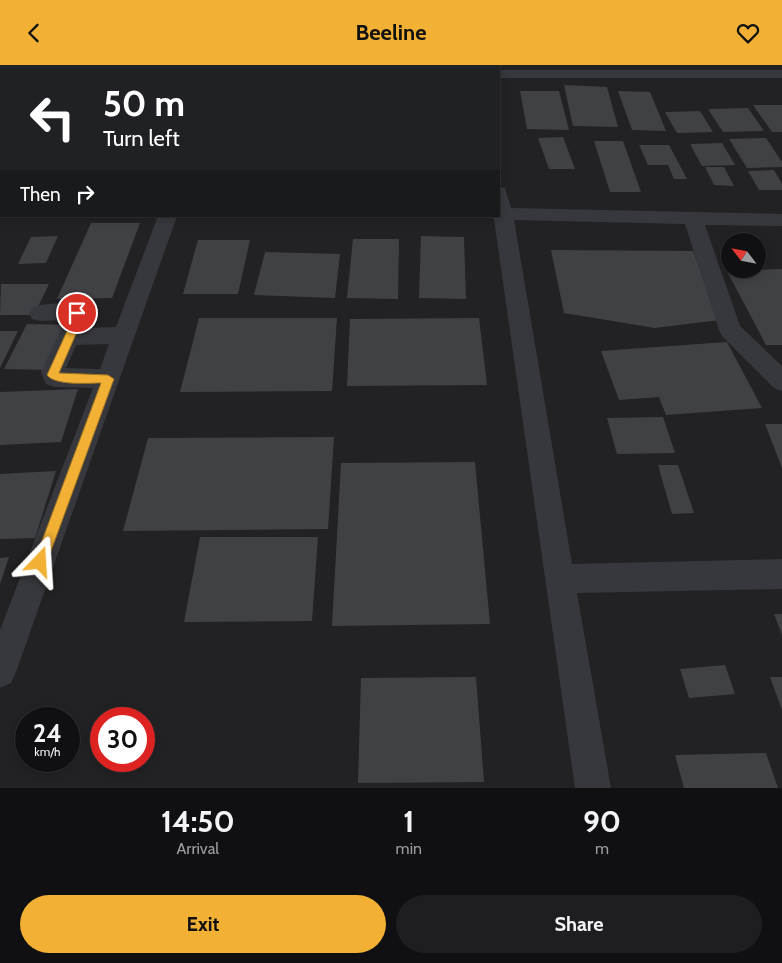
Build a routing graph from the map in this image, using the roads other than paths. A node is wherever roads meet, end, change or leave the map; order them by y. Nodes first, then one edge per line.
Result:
1 (500, 74) edge
2 (782, 74) edge
3 (500, 207) edge
4 (168, 217) edge
5 (692, 218) junction
6 (782, 219) edge
7 (40, 313) dead end
8 (125, 335) junction
9 (70, 337) junction
10 (108, 379) junction
11 (782, 381) edge
12 (782, 574) edge
13 (560, 579) junction
14 (0, 672) edge
15 (593, 788) edge

1 - 2 street
3 - 5 street
3 - 13 street
4 - 8 street
5 - 6 street
5 - 11 street
7 - 9 street
8 - 9 street
8 - 10 street
9 - 10 street
10 - 14 street
12 - 13 street
13 - 15 street

